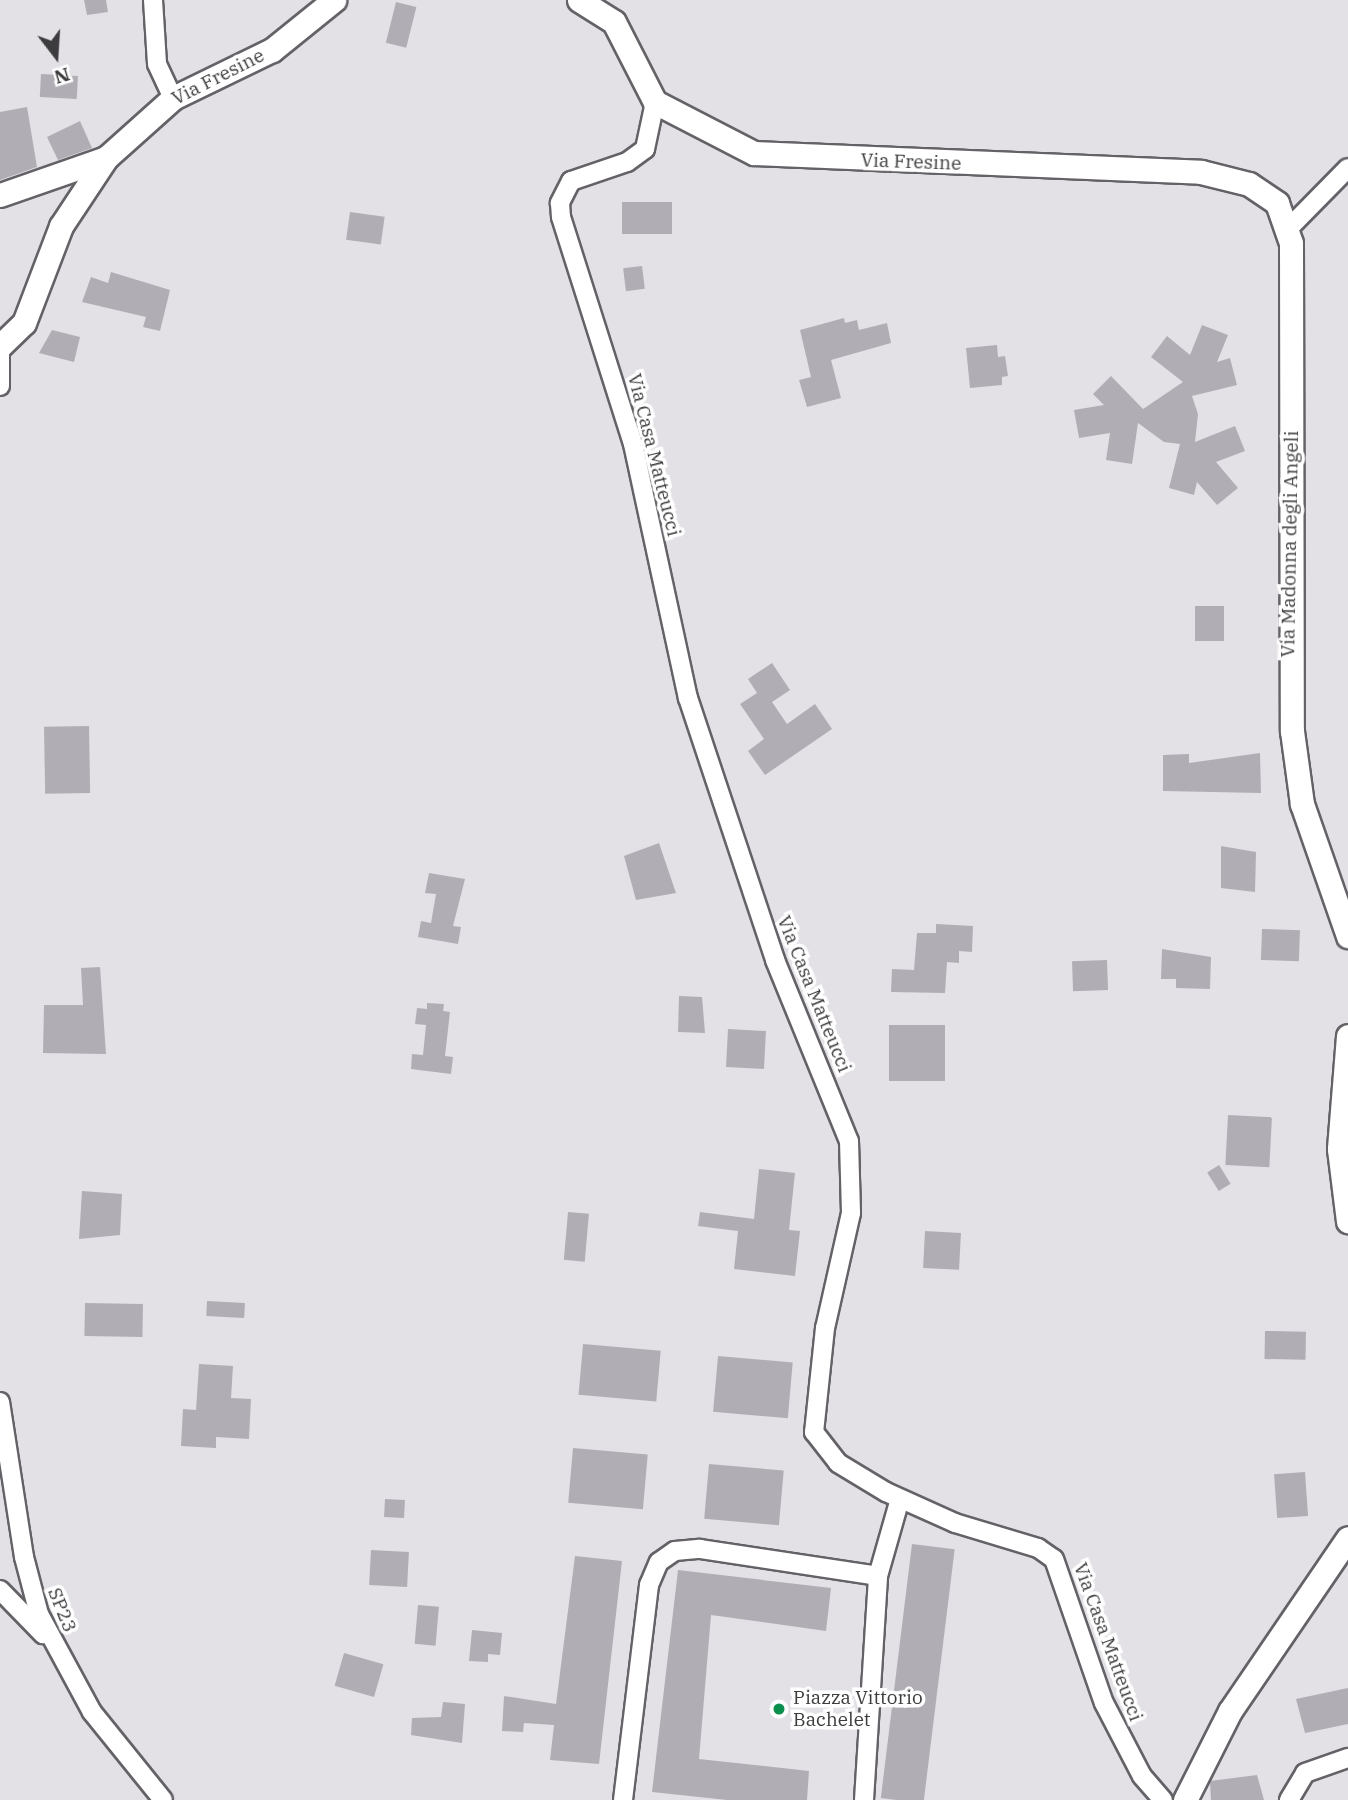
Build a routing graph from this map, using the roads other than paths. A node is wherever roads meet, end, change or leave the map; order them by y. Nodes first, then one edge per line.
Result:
1 (153, 0) edge
2 (334, 0) edge
3 (579, 0) edge
4 (173, 98) junction
5 (655, 102) junction
6 (106, 158) junction
7 (1348, 168) edge
8 (0, 195) edge
9 (1289, 228) junction
10 (0, 346) edge
11 (0, 355) edge
12 (0, 386) edge
13 (1348, 936) edge
14 (1348, 1036) edge
15 (1348, 1222) edge
16 (0, 1402) edge
17 (900, 1499) junction
18 (1348, 1538) edge
19 (878, 1576) junction
20 (0, 1590) edge
21 (52, 1644) junction
22 (1348, 1758) edge
23 (163, 1800) edge
24 (623, 1800) edge
25 (864, 1800) edge
26 (1163, 1800) edge
27 (1185, 1800) edge
28 (1289, 1800) edge

1 - 4 street
2 - 4 street, Via Fresine
3 - 5 street
4 - 6 street, Via Fresine
5 - 9 street, Via Fresine
5 - 17 street, Via Casa Matteucci
6 - 8 street
6 - 10 street
7 - 9 street
9 - 13 street, Via Madonna degli Angeli
11 - 12 street
14 - 15 street
16 - 21 street, SP23 / SP23
17 - 19 street
17 - 26 street, Via Casa Matteucci
18 - 27 street
19 - 24 street
19 - 25 street
20 - 21 street
21 - 23 street, SP23 / SP23
22 - 28 street

